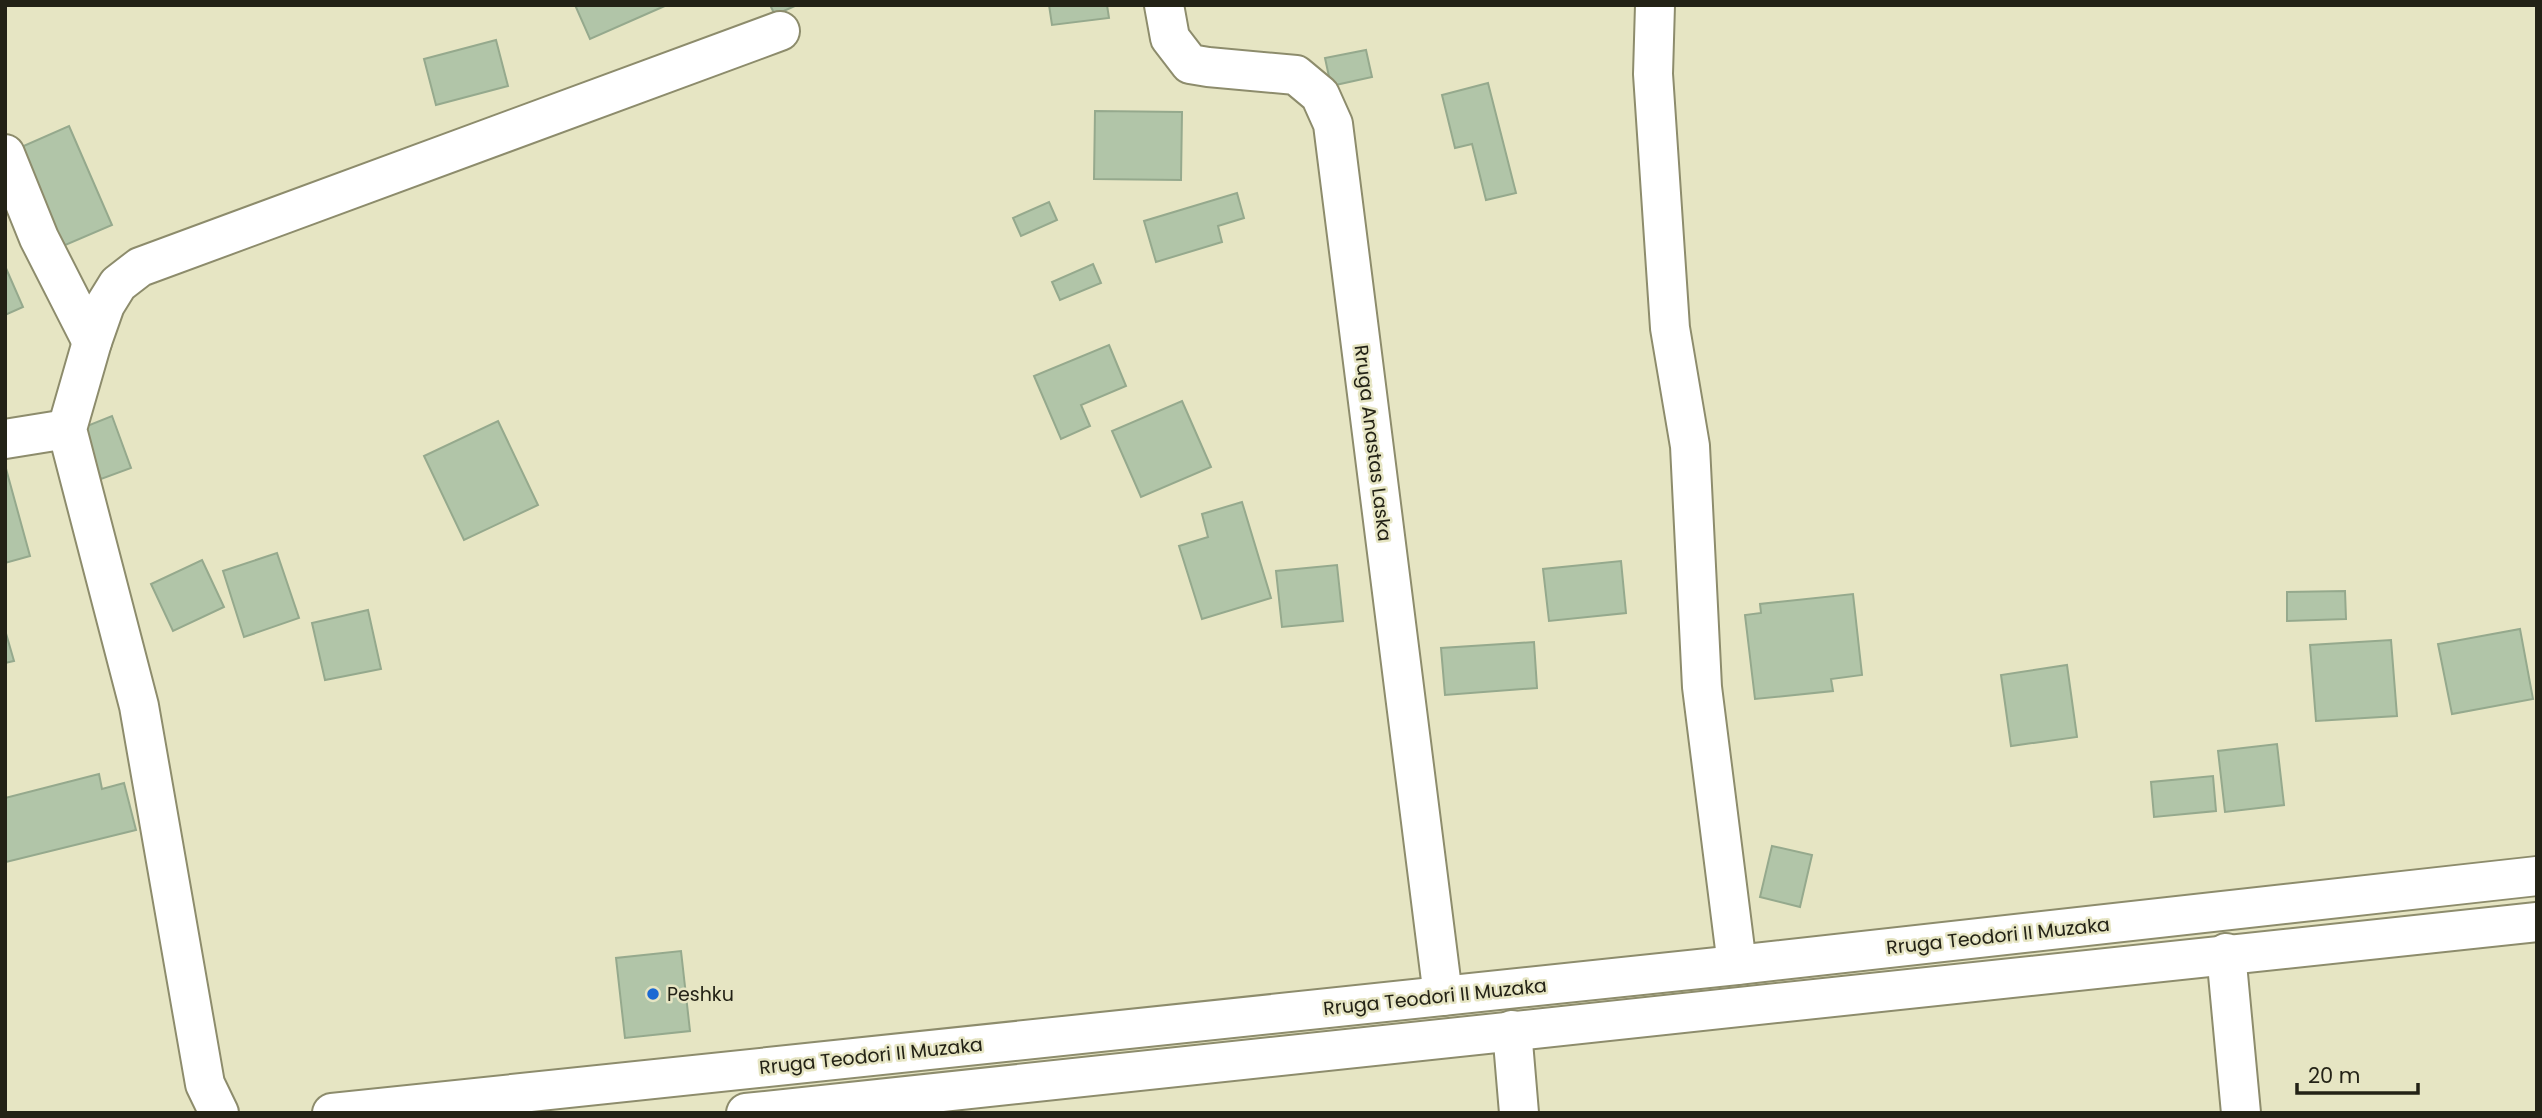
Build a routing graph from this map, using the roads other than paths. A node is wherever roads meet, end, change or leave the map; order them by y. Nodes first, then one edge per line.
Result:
1 (1164, 5) edge
2 (1656, 5) edge
3 (780, 31) dead end
4 (5, 154) edge
5 (92, 342) junction
6 (67, 429) junction
7 (5, 439) edge
8 (2537, 876) edge
9 (2537, 922) edge
10 (2226, 953) junction
11 (1738, 965) junction
12 (1443, 996) junction
13 (1512, 1030) junction
14 (865, 1107) edge
15 (219, 1113) edge
16 (332, 1113) edge
17 (746, 1113) edge
18 (1519, 1113) edge
19 (2241, 1113) edge

1 - 12 main road, Rruga Anastas Laska
2 - 11 main road
3 - 5 main road
4 - 5 main road
5 - 6 main road
6 - 7 main road
6 - 15 main road
8 - 11 main road, Rruga Teodori II Muzaka
9 - 10 main road
10 - 13 main road
10 - 19 main road
11 - 12 main road, Rruga Teodori II Muzaka
12 - 16 main road, Rruga Teodori II Muzaka
13 - 14 main road
13 - 18 main road
14 - 17 main road

